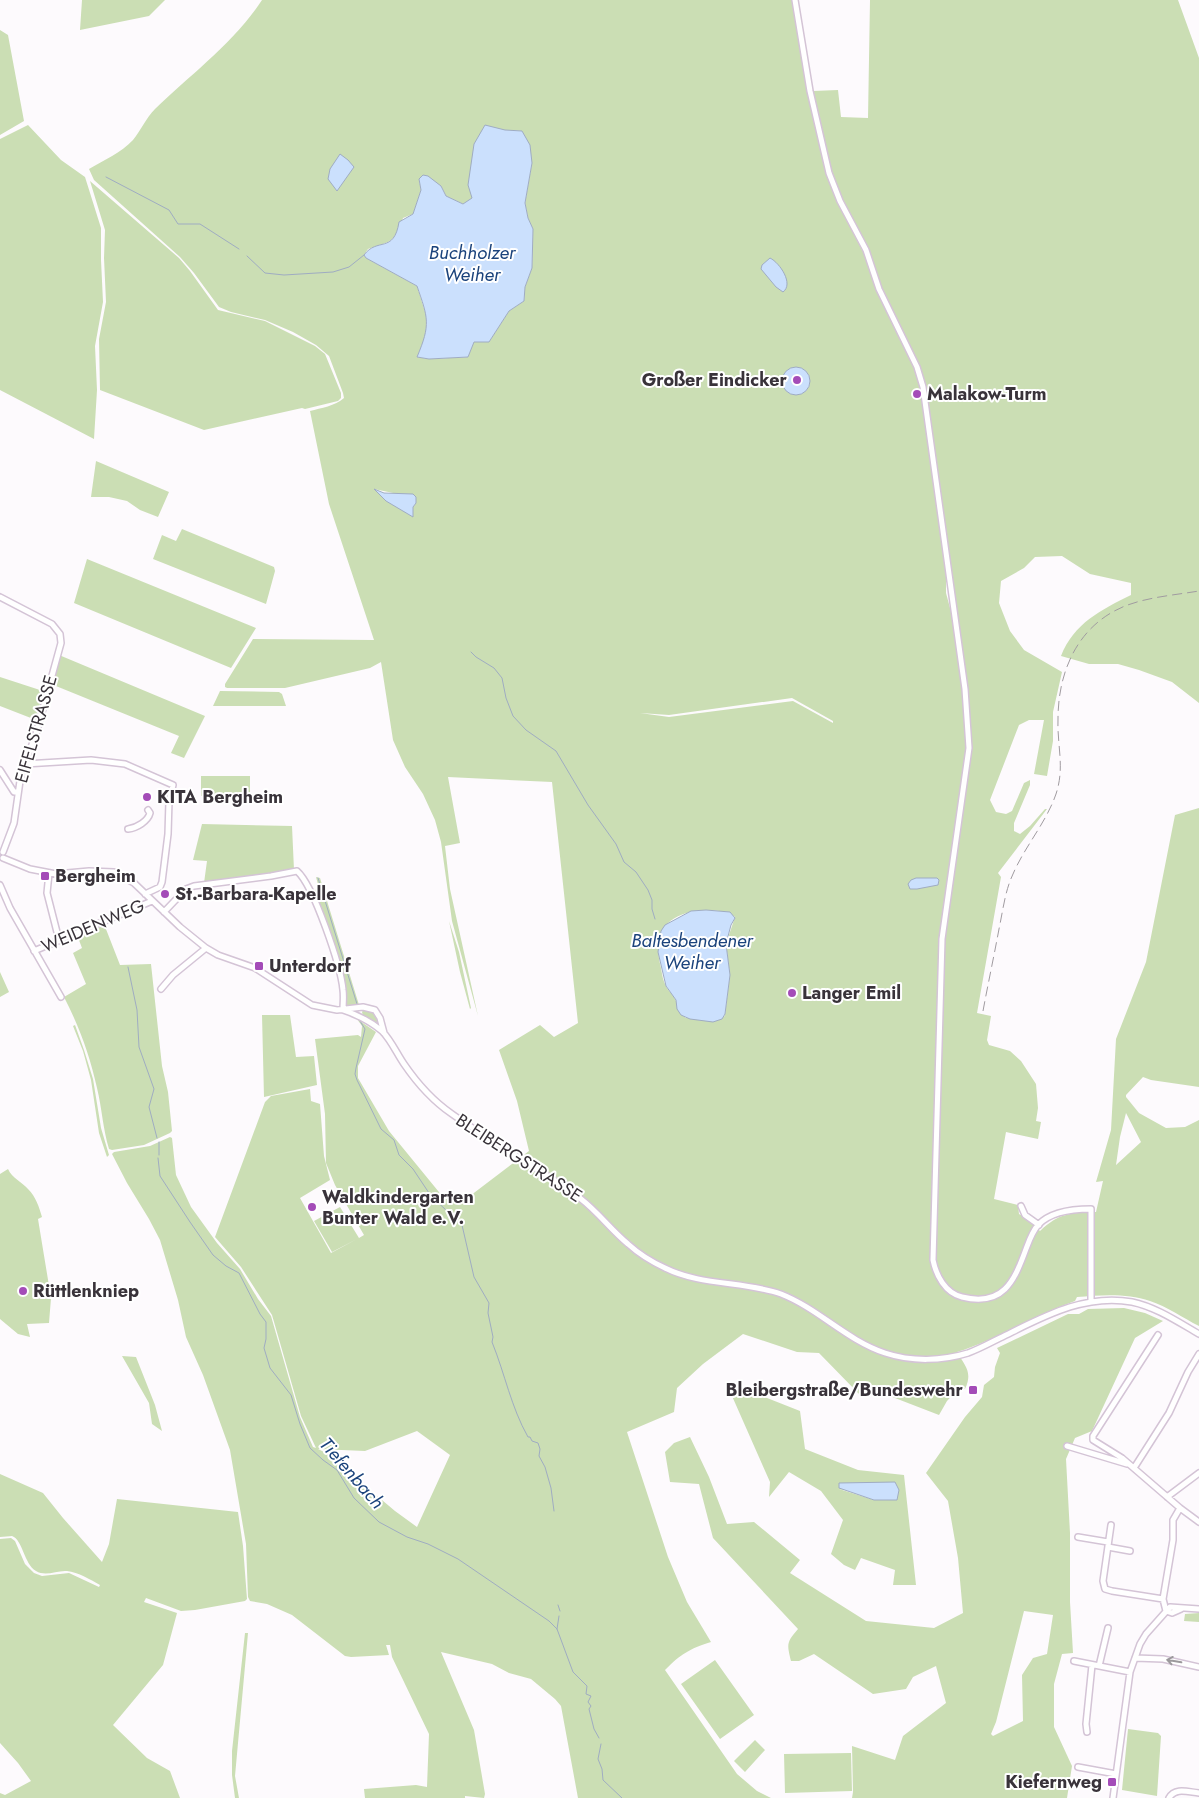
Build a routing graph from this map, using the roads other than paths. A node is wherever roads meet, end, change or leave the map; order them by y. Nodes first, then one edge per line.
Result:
1 (795, 0) edge
2 (0, 597) edge
3 (25, 764) junction
4 (0, 770) edge
5 (18, 792) junction
6 (148, 810) dead end
7 (128, 829) dead end
8 (1, 851) edge
9 (4, 860) edge
10 (48, 873) junction
11 (0, 884) edge
12 (145, 894) junction
13 (152, 902) junction
14 (164, 912) junction
15 (59, 940) junction
16 (206, 948) junction
17 (34, 951) junction
18 (161, 989) dead end
19 (61, 997) dead end
20 (363, 1007) junction
21 (343, 1010) junction
22 (360, 1016) junction
23 (382, 1023) junction
24 (373, 1024) junction
25 (384, 1034) junction
26 (1021, 1206) dead end
27 (1038, 1225) junction
28 (1091, 1302) junction
29 (1199, 1334) edge
30 (1158, 1335) dead end
31 (1199, 1354) edge
32 (1068, 1446) dead end
33 (1132, 1467) junction
34 (1199, 1473) edge
35 (1167, 1497) junction
36 (1180, 1508) junction
37 (1199, 1522) edge
38 (1111, 1525) dead end
39 (1078, 1537) dead end
40 (1108, 1544) junction
41 (1130, 1551) dead end
42 (1163, 1599) junction
43 (1199, 1609) edge
44 (1166, 1611) junction
45 (1108, 1628) dead end
46 (1135, 1658) junction
47 (1074, 1661) dead end
48 (1092, 1665) junction
49 (1099, 1666) junction
50 (1199, 1667) edge
51 (1130, 1672) junction
52 (1087, 1732) dead end
53 (1078, 1767) dead end
54 (1116, 1774) junction
55 (1199, 1793) edge
56 (1114, 1798) edge
57 (1169, 1798) edge

1 - 27 street
2 - 3 street, EIFELSTRASSE
3 - 5 street, EIFELSTRASSE
3 - 12 street
4 - 5 street
5 - 8 street, EIFELSTRASSE
6 - 7 street
8 - 9 street
9 - 10 street
10 - 12 street
10 - 15 street
11 - 17 street
12 - 13 street
13 - 14 street
13 - 15 street, WEIDENWEG
14 - 16 street
14 - 21 street
15 - 17 street, WEIDENWEG
16 - 18 street
16 - 21 street
17 - 19 street
20 - 21 street
20 - 22 street
20 - 23 street
21 - 22 street, BLEIBERGSTRASSE
22 - 24 street, BLEIBERGSTRASSE
23 - 24 street
23 - 25 street, BLEIBERGSTRASSE
24 - 25 street, BLEIBERGSTRASSE
25 - 28 street, BLEIBERGSTRASSE
26 - 27 street
27 - 28 street
28 - 29 street, BLEIBERGSTRASSE
30 - 33 street
31 - 33 street
32 - 33 street
33 - 35 street
34 - 35 street
35 - 36 street
36 - 37 street
36 - 42 street
38 - 40 street
39 - 40 street
40 - 41 street
40 - 42 street
42 - 44 street
43 - 44 street
44 - 46 street
45 - 49 street
50 -> 46 street
46 - 51 street
47 - 48 street
48 - 49 street
48 - 52 street
49 - 51 street
51 - 54 street
53 - 54 street
54 - 56 street
55 - 57 street

